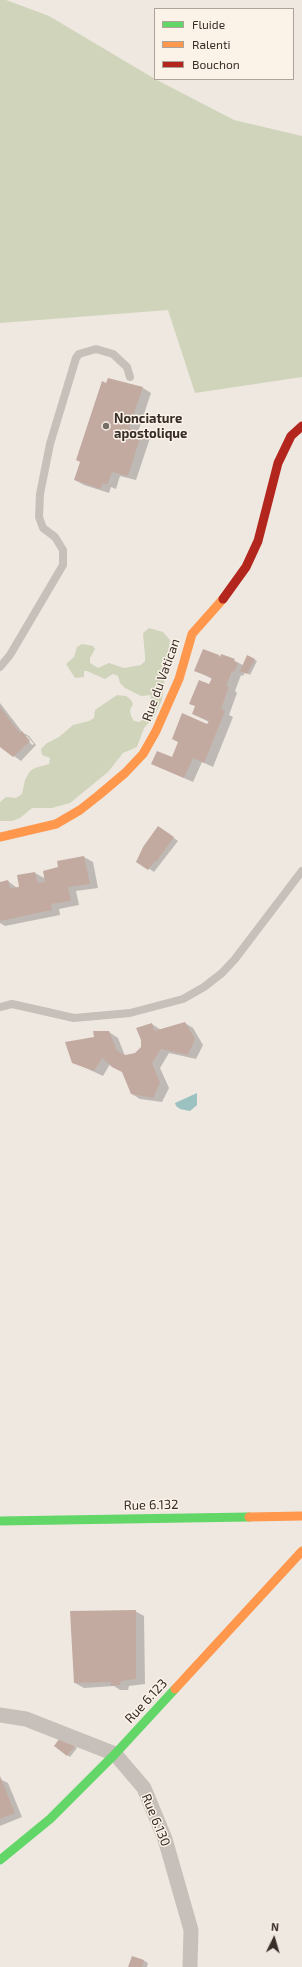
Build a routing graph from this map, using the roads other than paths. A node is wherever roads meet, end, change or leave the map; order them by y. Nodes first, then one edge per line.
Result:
1 (130, 377) dead end
2 (302, 426) edge
3 (0, 667) edge
4 (0, 837) edge
5 (302, 871) edge
6 (0, 1007) edge
7 (302, 1516) edge
8 (0, 1521) edge
9 (302, 1551) edge
10 (0, 1715) edge
11 (114, 1754) junction
12 (0, 1860) edge
13 (190, 1967) edge

1 - 3 lane
2 - 4 street, Rue du Vatican
5 - 6 lane
7 - 8 street, Rue 6.132
9 - 11 street, Rue 6.123
10 - 11 street, Rue 6.130
11 - 12 street, Rue 6.123
11 - 13 street, Rue 6.130

